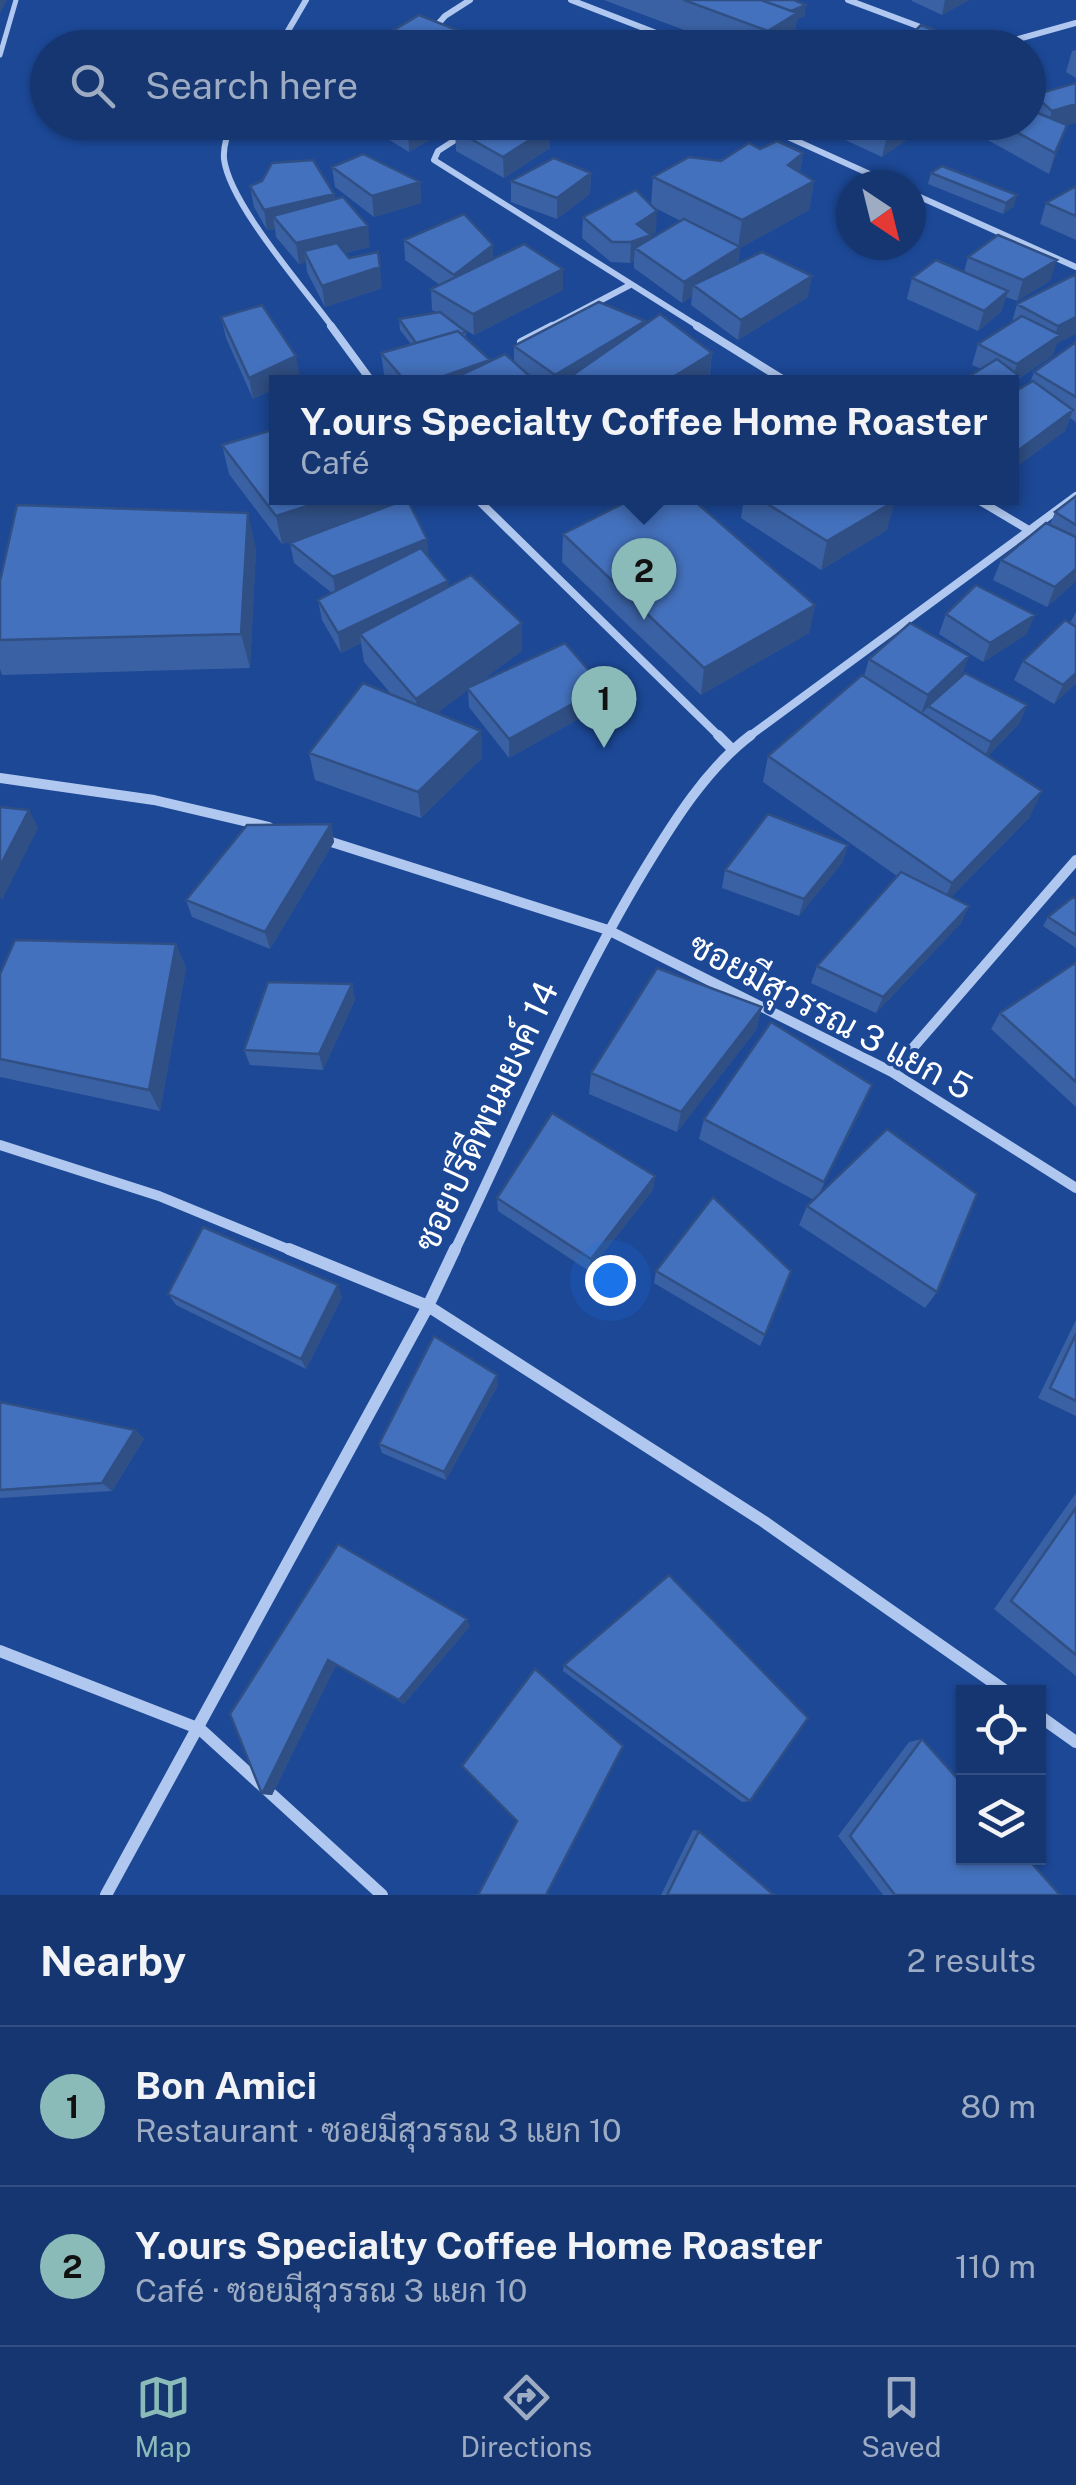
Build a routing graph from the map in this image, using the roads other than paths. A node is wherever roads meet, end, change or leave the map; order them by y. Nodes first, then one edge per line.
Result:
1 (16, 0) edge
2 (306, 0) edge
3 (470, 0) edge
4 (570, 0) edge
5 (848, 0) edge
6 (1076, 24) edge
7 (288, 30) edge
8 (431, 30) edge
9 (649, 30) edge
10 (929, 30) edge
11 (1046, 32) edge
12 (0, 55) edge
13 (227, 140) edge
14 (455, 140) edge
15 (795, 140) edge
16 (861, 170) edge
17 (926, 200) edge
18 (1076, 267) edge
19 (630, 285) junction
20 (521, 342) edge
21 (367, 375) edge
22 (771, 375) edge
23 (1076, 496) edge
24 (483, 505) edge
25 (987, 505) edge
26 (1027, 529) junction
27 (732, 749) junction
28 (0, 778) edge
29 (280, 830) edge
30 (316, 838) edge
31 (1076, 860) edge
32 (608, 930) junction
33 (892, 1072) junction
34 (0, 1144) edge
35 (1076, 1188) edge
36 (428, 1306) junction
37 (0, 1651) edge
38 (997, 1685) edge
39 (1046, 1721) edge
40 (200, 1729) junction
41 (1076, 1742) edge
42 (106, 1895) edge
43 (382, 1895) edge

1 - 12 lane
2 - 7 street
3 - 8 street
4 - 9 street
5 - 10 street
6 - 11 street
13 - 21 street
14 - 19 street
15 - 16 street
17 - 18 street
19 - 20 street
19 - 22 street
23 - 26 street, ซอยปรีดีพนมยงค์ 14
24 - 27 street
25 - 26 street
26 - 27 street, ซอยปรีดีพนมยงค์ 14
27 - 32 street, ซอยปรีดีพนมยงค์ 14
28 - 29 street
30 - 32 street, ซอยมีสุวรรณ 3 แยก 5
31 - 33 street
32 - 33 street, ซอยมีสุวรรณ 3 แยก 5
32 - 36 street, ซอยปรีดีพนมยงค์ 14
33 - 35 street, ซอยมีสุวรรณ 3 แยก 5
34 - 36 street
36 - 38 street
36 - 40 street, ซอยปรีดีพนมยงค์ 14
37 - 40 street
39 - 41 street
40 - 42 street, ซอยปรีดีพนมยงค์ 14
40 - 43 street

